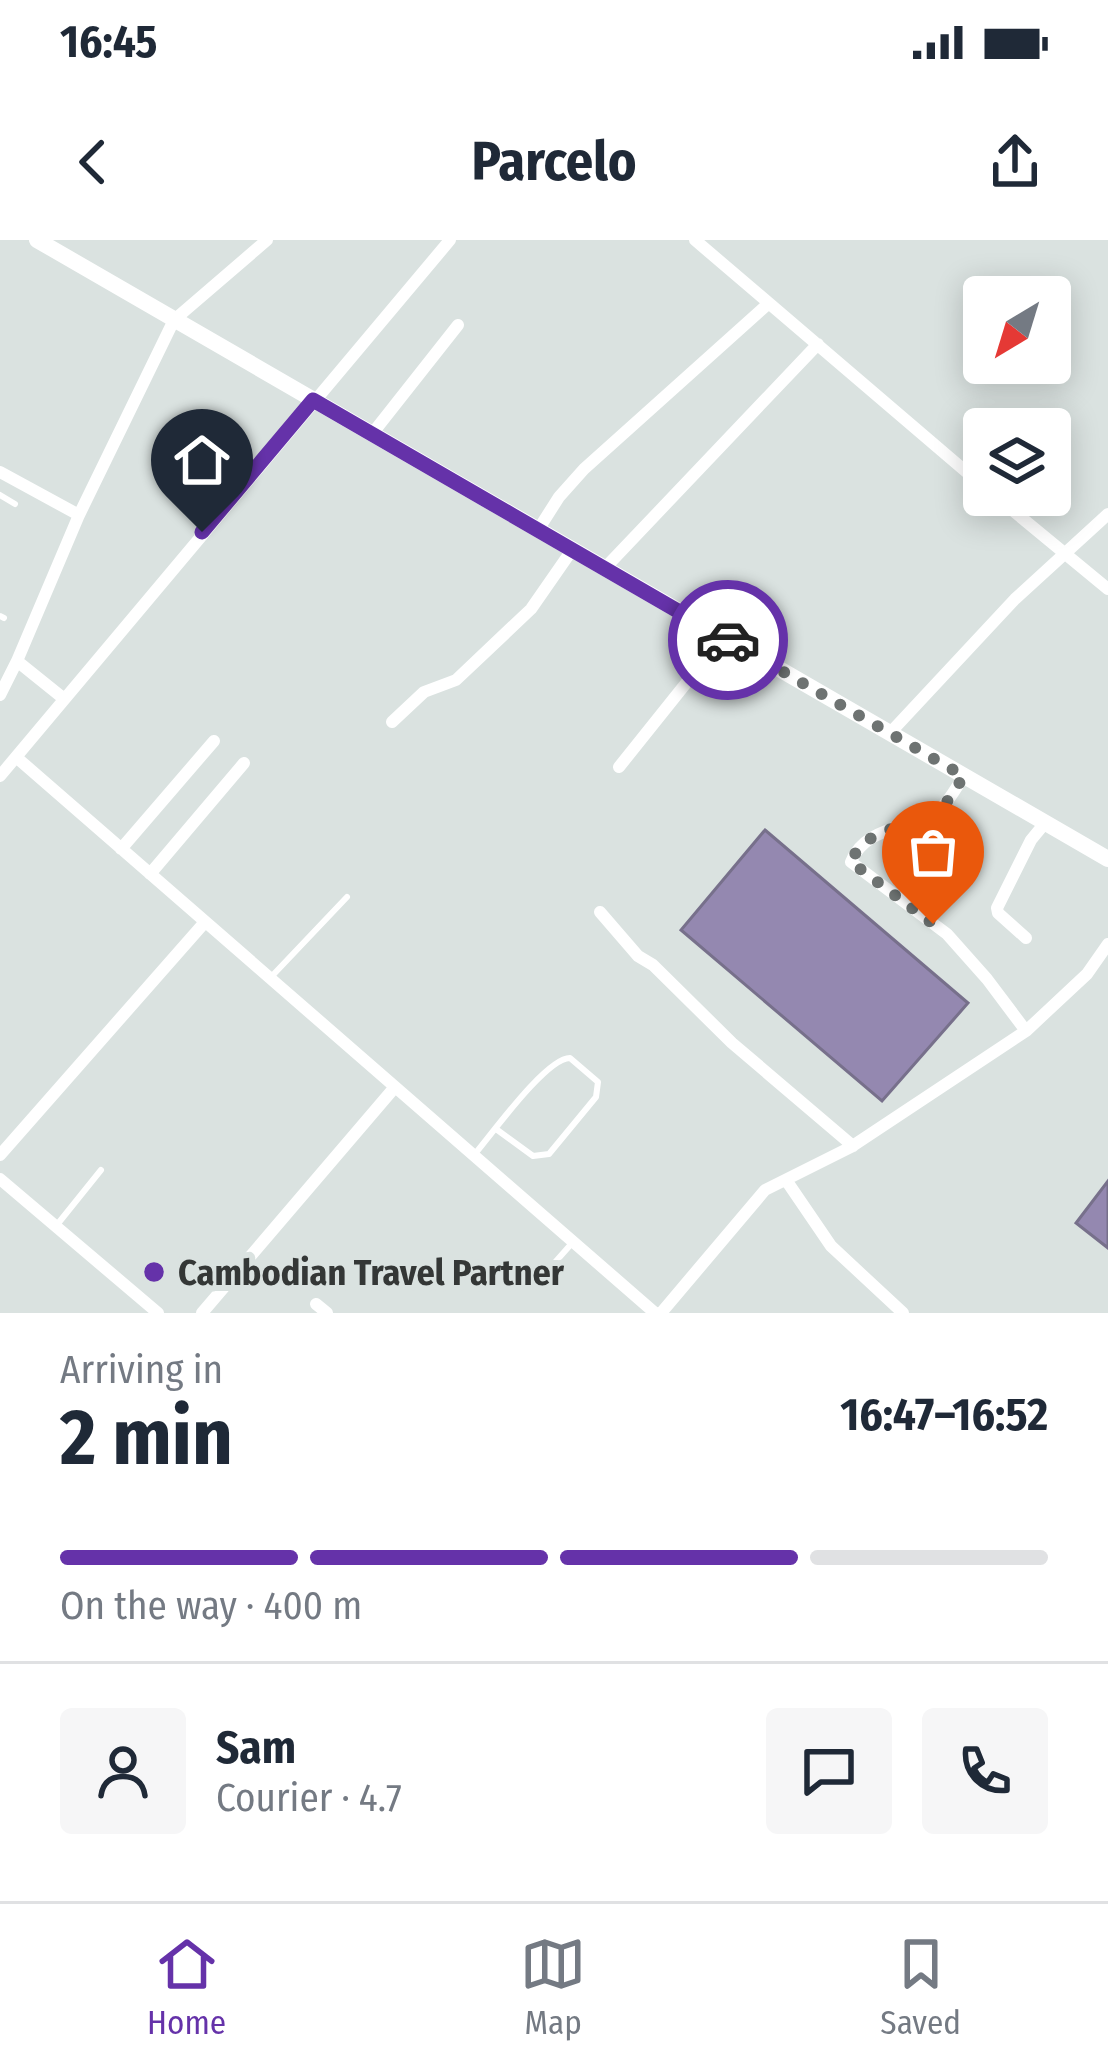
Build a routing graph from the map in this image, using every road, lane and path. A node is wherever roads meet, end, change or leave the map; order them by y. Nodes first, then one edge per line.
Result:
1 (37, 240) edge
2 (267, 240) edge
3 (450, 240) edge
4 (695, 240) edge
5 (764, 308) junction
6 (173, 320) junction
7 (458, 325) dead end
8 (813, 350) junction
9 (313, 400) junction
10 (372, 434) junction
11 (963, 470) edge
12 (0, 472) edge
13 (0, 495) edge
14 (15, 504) dead end
15 (1108, 514) edge
16 (79, 515) junction
17 (1015, 516) edge
18 (538, 530) junction
19 (572, 550) junction
20 (1058, 559) junction
21 (605, 568) junction
22 (1108, 590) edge
23 (723, 637) junction
24 (17, 661) junction
25 (0, 695) edge
26 (63, 698) junction
27 (392, 722) dead end
28 (890, 733) junction
29 (214, 741) dead end
30 (16, 757) junction
31 (244, 763) dead end
32 (619, 767) dead end
33 (0, 776) edge
34 (964, 776) junction
35 (1045, 823) junction
36 (121, 849) junction
37 (1108, 860) edge
38 (149, 874) junction
39 (347, 897) dead end
40 (600, 912) dead end
41 (206, 922) junction
42 (1026, 938) dead end
43 (1108, 944) edge
44 (270, 979) junction
45 (1026, 1031) junction
46 (395, 1087) junction
47 (496, 1129) junction
48 (853, 1146) junction
49 (0, 1155) edge
50 (474, 1155) junction
51 (101, 1170) dead end
52 (0, 1179) edge
53 (786, 1180) junction
54 (56, 1226) junction
55 (573, 1242) junction
56 (534, 1286) dead end
57 (158, 1313) edge
58 (202, 1313) edge
59 (658, 1313) edge
60 (903, 1313) edge

1 - 6 street
2 - 6 street
3 - 9 street
4 - 5 street
5 - 8 street
5 - 18 street
6 - 9 street
6 - 16 street
7 - 10 street
8 - 11 street
8 - 21 street
9 - 10 street
9 - 26 street
10 - 18 street
12 - 16 street
13 - 14 lane
15 - 20 street
16 - 24 street
17 - 20 street
18 - 19 street
19 - 21 street
19 - 27 street
20 - 22 street
20 - 28 street
21 - 23 street
23 - 28 street
23 - 32 street
24 - 25 street
24 - 26 street
26 - 30 street
28 - 34 street
29 - 36 street
30 - 33 street
30 - 36 street
31 - 38 street
34 - 35 street
34 - 45 street
35 - 37 street
35 - 42 street
36 - 38 street
38 - 41 street
39 - 44 lane
40 - 48 street
41 - 44 street
41 - 49 street
43 - 45 street
44 - 46 street
45 - 48 street
46 - 50 street
46 - 58 street
47 - 47 lane
47 - 50 lane
48 - 53 street
50 - 55 street
51 - 54 lane
52 - 54 street
53 - 59 street
53 - 60 street
54 - 57 street
55 - 56 lane
55 - 59 street

